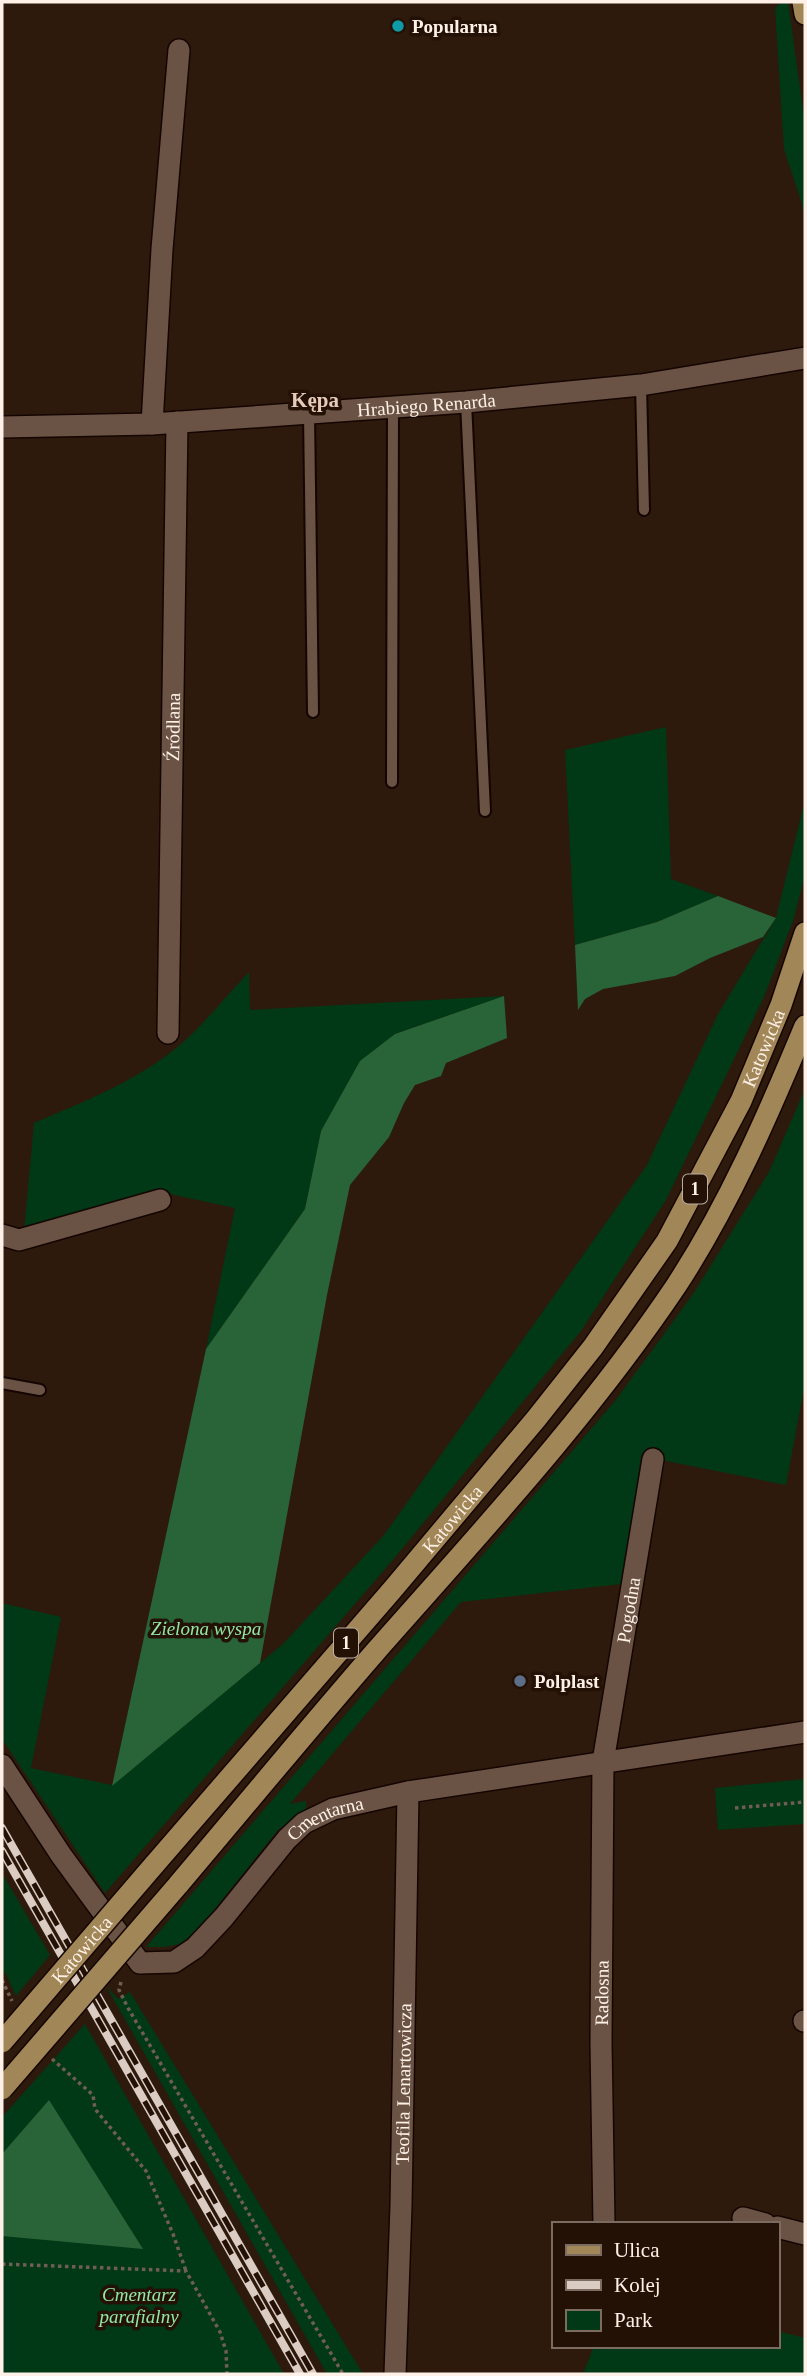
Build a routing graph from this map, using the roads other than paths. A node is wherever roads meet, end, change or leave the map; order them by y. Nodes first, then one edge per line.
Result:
1 (803, 2) edge
2 (805, 14) edge
3 (179, 50) dead end
4 (805, 358) edge
5 (641, 385) junction
6 (466, 402) junction
7 (393, 407) junction
8 (309, 413) junction
9 (177, 422) junction
10 (152, 424) junction
11 (2, 427) edge
12 (644, 510) dead end
13 (313, 712) dead end
14 (391, 782) dead end
15 (485, 811) dead end
16 (805, 933) edge
17 (805, 1026) edge
18 (168, 1033) dead end
19 (160, 1200) dead end
20 (2, 1235) edge
21 (2, 1383) edge
22 (40, 1390) dead end
23 (653, 1459) dead end
24 (805, 1732) edge
25 (603, 1762) junction
26 (2, 1765) edge
27 (408, 1792) junction
28 (2, 2042) edge
29 (2, 2089) edge
30 (743, 2218) dead end
31 (604, 2222) edge
32 (758, 2222) edge
33 (779, 2228) edge
34 (805, 2234) edge
35 (395, 2374) edge

1 - 2 main road
3 - 10 street
4 - 5 street, Hrabiego Renarda
5 - 6 street, Hrabiego Renarda
5 - 12 lane
6 - 7 street, Hrabiego Renarda
6 - 15 lane
7 - 8 street, Hrabiego Renarda
7 - 14 lane
8 - 9 street, Hrabiego Renarda
8 - 13 lane
9 - 10 street, Hrabiego Renarda
9 - 18 street, Źródlana
10 - 11 street, Hrabiego Renarda
16 - 28 main road, Katowicka / 1, bridge
17 - 29 main road, Katowicka / 1, bridge
19 - 20 street
21 - 22 lane
23 - 25 street, Pogodna
24 - 25 street, Cmentarna
25 - 27 street, Cmentarna
25 - 31 street, Radosna
26 - 27 street, Cmentarna
27 - 35 street, Teofila Lenartowicza
30 - 32 street
33 - 34 street

